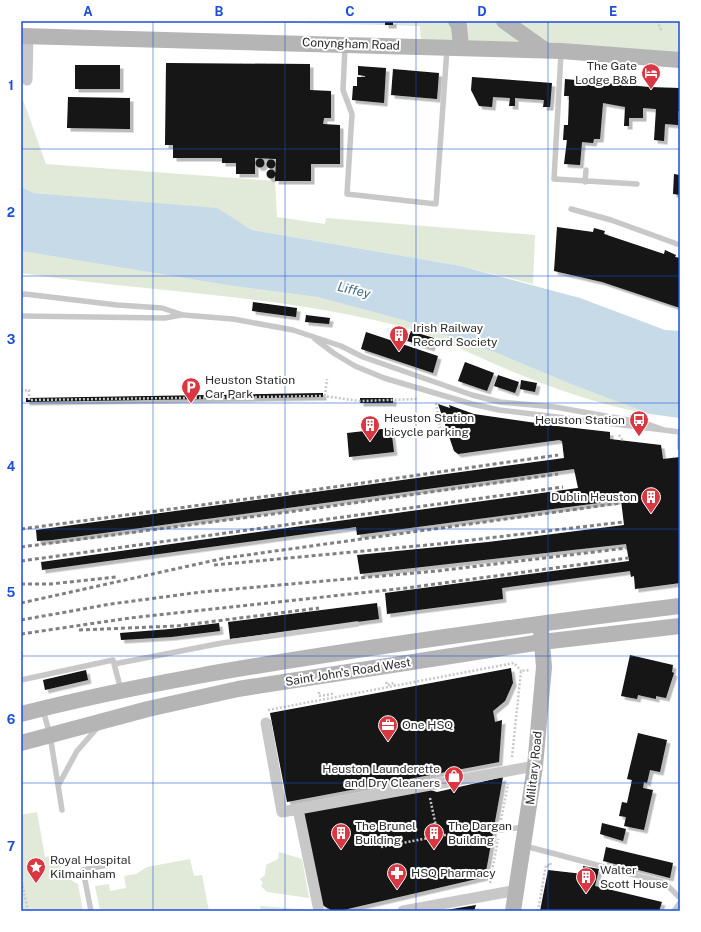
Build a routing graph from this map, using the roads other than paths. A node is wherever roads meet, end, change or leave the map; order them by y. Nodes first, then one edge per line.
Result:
1 (456, 21) edge
2 (504, 21) edge
3 (25, 36) edge
4 (345, 44) junction
5 (454, 47) junction
6 (545, 50) junction
7 (561, 51) junction
8 (680, 60) edge
9 (27, 80) dead end
10 (586, 170) dead end
11 (585, 182) junction
12 (637, 184) dead end
13 (571, 209) dead end
14 (680, 245) edge
15 (21, 295) edge
16 (183, 314) junction
17 (21, 316) edge
18 (310, 335) junction
19 (664, 430) junction
20 (680, 432) edge
21 (680, 448) edge
22 (680, 606) edge
23 (540, 623) junction
24 (357, 624) dead end
25 (680, 626) edge
26 (542, 642) junction
27 (114, 664) junction
28 (21, 680) edge
29 (121, 690) junction
30 (42, 708) junction
31 (21, 714) edge
32 (265, 719) road end
33 (103, 721) junction
34 (50, 735) junction
35 (21, 743) edge
36 (535, 766) junction
37 (58, 787) junction
38 (298, 809) junction
39 (62, 810) dead end
40 (527, 826) junction
41 (500, 830) road end
42 (524, 846) junction
43 (107, 866) dead end
44 (518, 890) junction
45 (680, 898) edge
46 (680, 904) edge
47 (91, 911) edge
48 (319, 911) edge
49 (404, 911) edge
50 (513, 911) edge
51 (674, 911) edge

1 - 5 main road
2 - 6 main road
3 - 4 main road, Conyngham Road
3 - 9 street
4 - 5 main road, Conyngham Road
4 - 5 lane
5 - 6 main road, Conyngham Road
6 - 7 main road, Conyngham Road
7 - 8 main road, Conyngham Road
7 - 11 lane
10 - 11 lane
11 - 12 lane
13 - 14 lane
15 - 16 lane
16 - 17 lane
16 - 18 lane
18 - 19 lane
18 - 19 lane
19 - 20 lane
20 - 21 lane
22 - 23 main road, Saint John's Road West
23 - 26 main road, Military Road
23 - 29 main road, Saint John's Road West
24 - 27 lane
25 - 26 main road, Saint John's Road West
26 - 33 main road, Saint John's Road West
26 - 36 main road, Military Road
27 - 28 lane
27 - 29 lane
29 - 30 main road, Saint John's Road West
30 - 31 main road, Saint John's Road West
30 - 34 lane
32 - 38 street
33 - 34 main road, Saint John's Road West
33 - 37 lane
34 - 35 main road, Saint John's Road West
34 - 37 lane
36 - 38 street
36 - 40 main road, Military Road
37 - 39 lane
38 - 48 street
40 - 41 lane
40 - 42 main road, Military Road
42 - 44 main road, Military Road
42 - 45 lane
43 - 47 lane
44 - 49 street
44 - 50 main road, Military Road
46 - 51 lane

